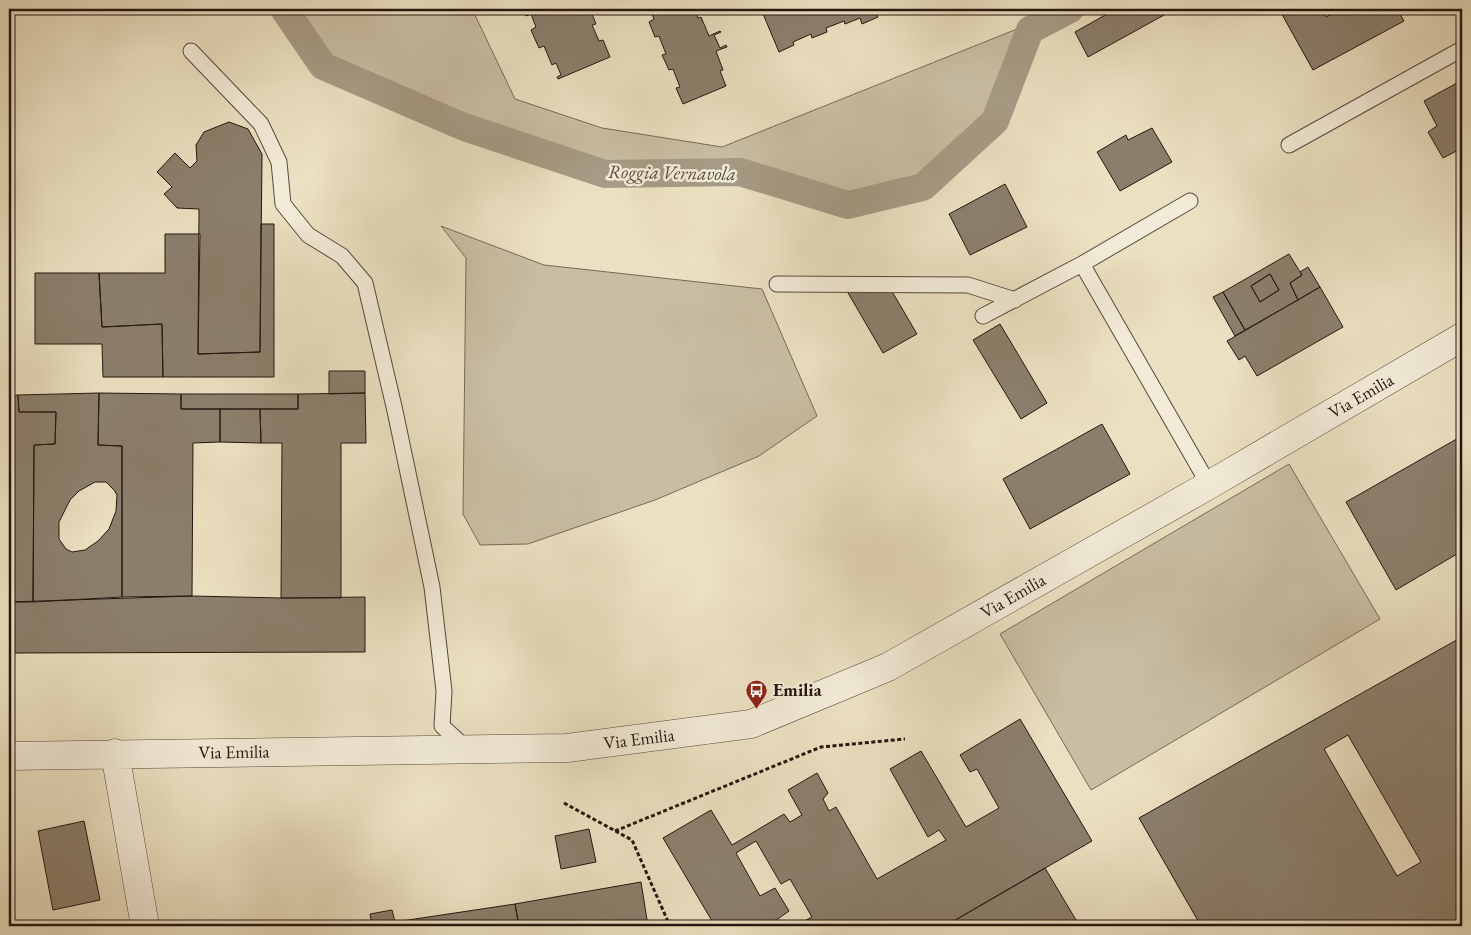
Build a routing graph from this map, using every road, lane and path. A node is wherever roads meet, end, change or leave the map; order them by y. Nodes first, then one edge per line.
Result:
1 (1462, 49) edge
2 (191, 51) dead end
3 (1289, 145) dead end
4 (1190, 201) dead end
5 (1082, 264) junction
6 (777, 284) dead end
7 (1015, 300) junction
8 (983, 316) dead end
9 (1462, 337) edge
10 (1209, 485) junction
11 (905, 739) dead end
12 (467, 750) junction
13 (115, 753) junction
14 (9, 756) edge
15 (564, 803) dead end
16 (615, 831) junction
17 (145, 926) edge
18 (670, 926) edge

1 - 3 lane
2 - 12 lane
4 - 5 lane
5 - 7 lane
5 - 10 lane
6 - 7 lane
7 - 8 lane
9 - 10 street, Via Emilia
10 - 12 street, Via Emilia
11 - 16 path
12 - 13 street, Via Emilia
13 - 14 street, Via Emilia
13 - 17 street
15 - 16 path
16 - 18 path

